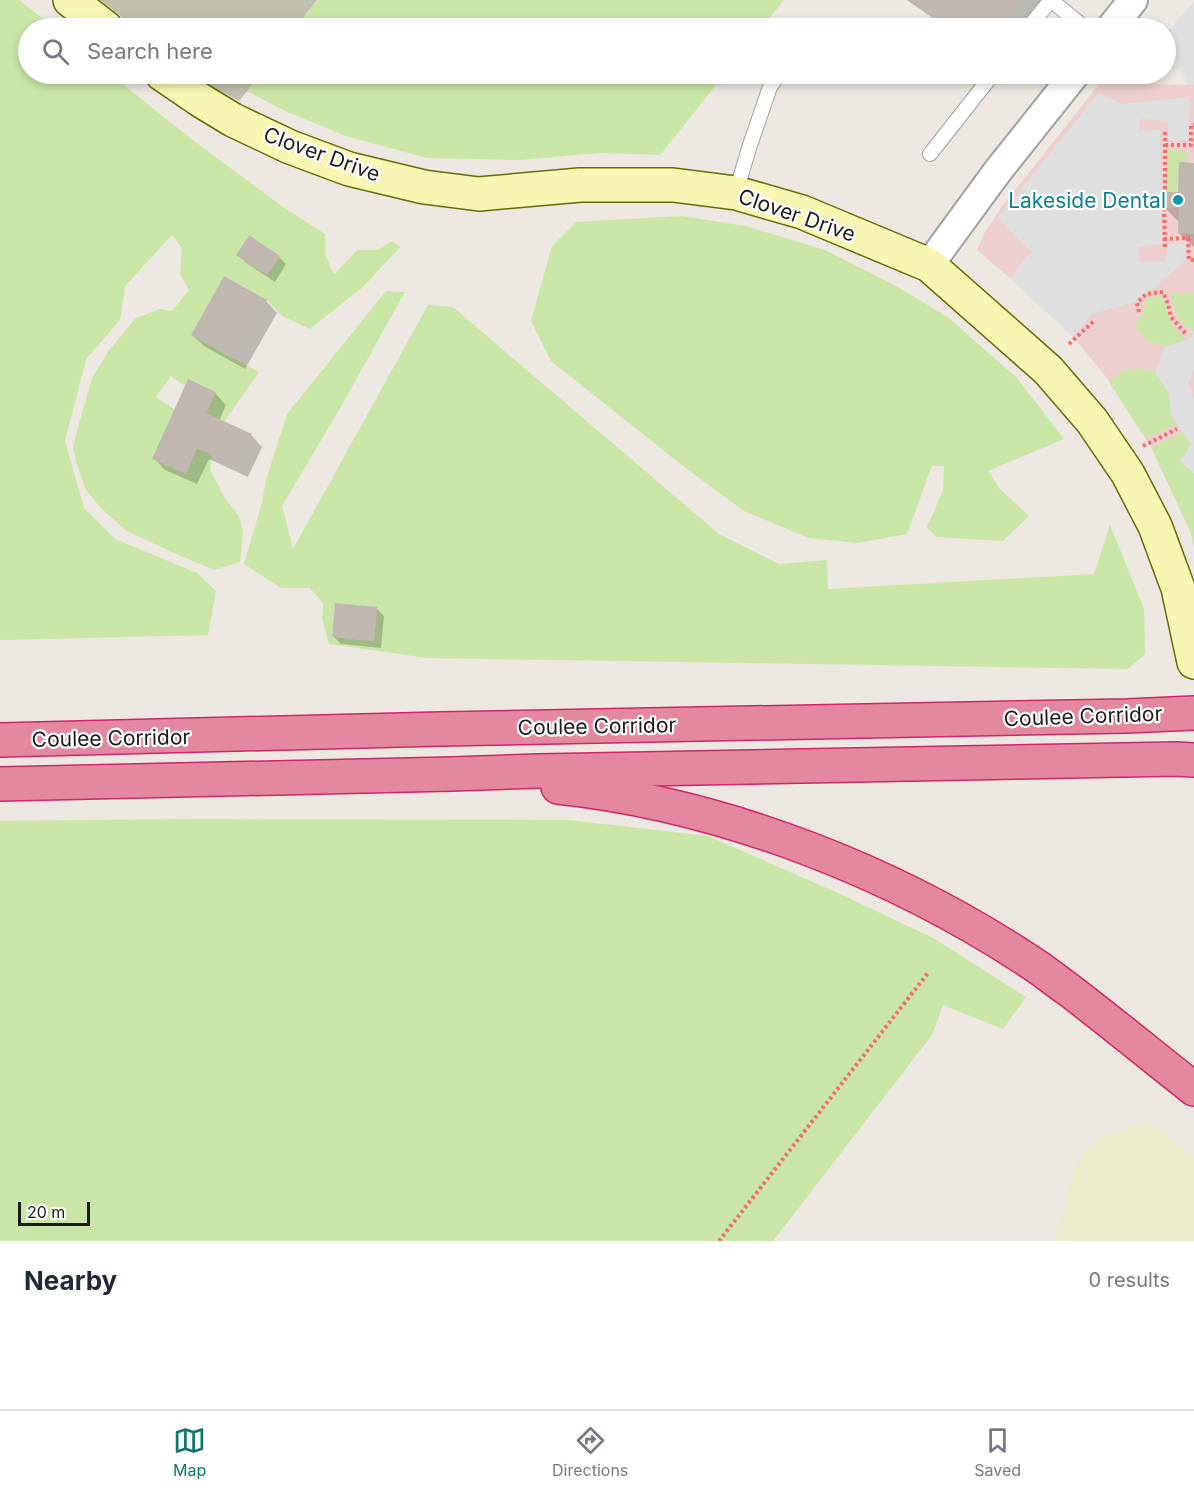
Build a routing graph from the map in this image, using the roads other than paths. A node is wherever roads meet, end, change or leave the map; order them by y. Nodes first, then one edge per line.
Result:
1 (70, 0) edge
2 (1050, 0) edge
3 (1133, 0) edge
4 (92, 18) edge
5 (1036, 18) edge
6 (1072, 18) edge
7 (1119, 18) edge
8 (177, 84) edge
9 (772, 84) edge
10 (985, 84) edge
11 (1067, 84) edge
12 (930, 154) dead end
13 (736, 193) junction
14 (929, 265) junction
15 (1194, 662) edge
16 (1194, 712) edge
17 (0, 740) edge
18 (1194, 760) edge
19 (452, 774) junction
20 (0, 784) edge
21 (1194, 1089) edge

1 - 4 street
2 - 5 lane
2 - 6 lane
3 - 7 street
8 - 13 street, Clover Drive
9 - 13 lane
10 - 12 lane
11 - 14 street
13 - 14 street, Clover Drive
14 - 15 street, Clover Drive
16 - 17 highway, Coulee Corridor
18 - 19 highway, Coulee Corridor
19 - 20 highway, Coulee Corridor
19 - 21 highway

